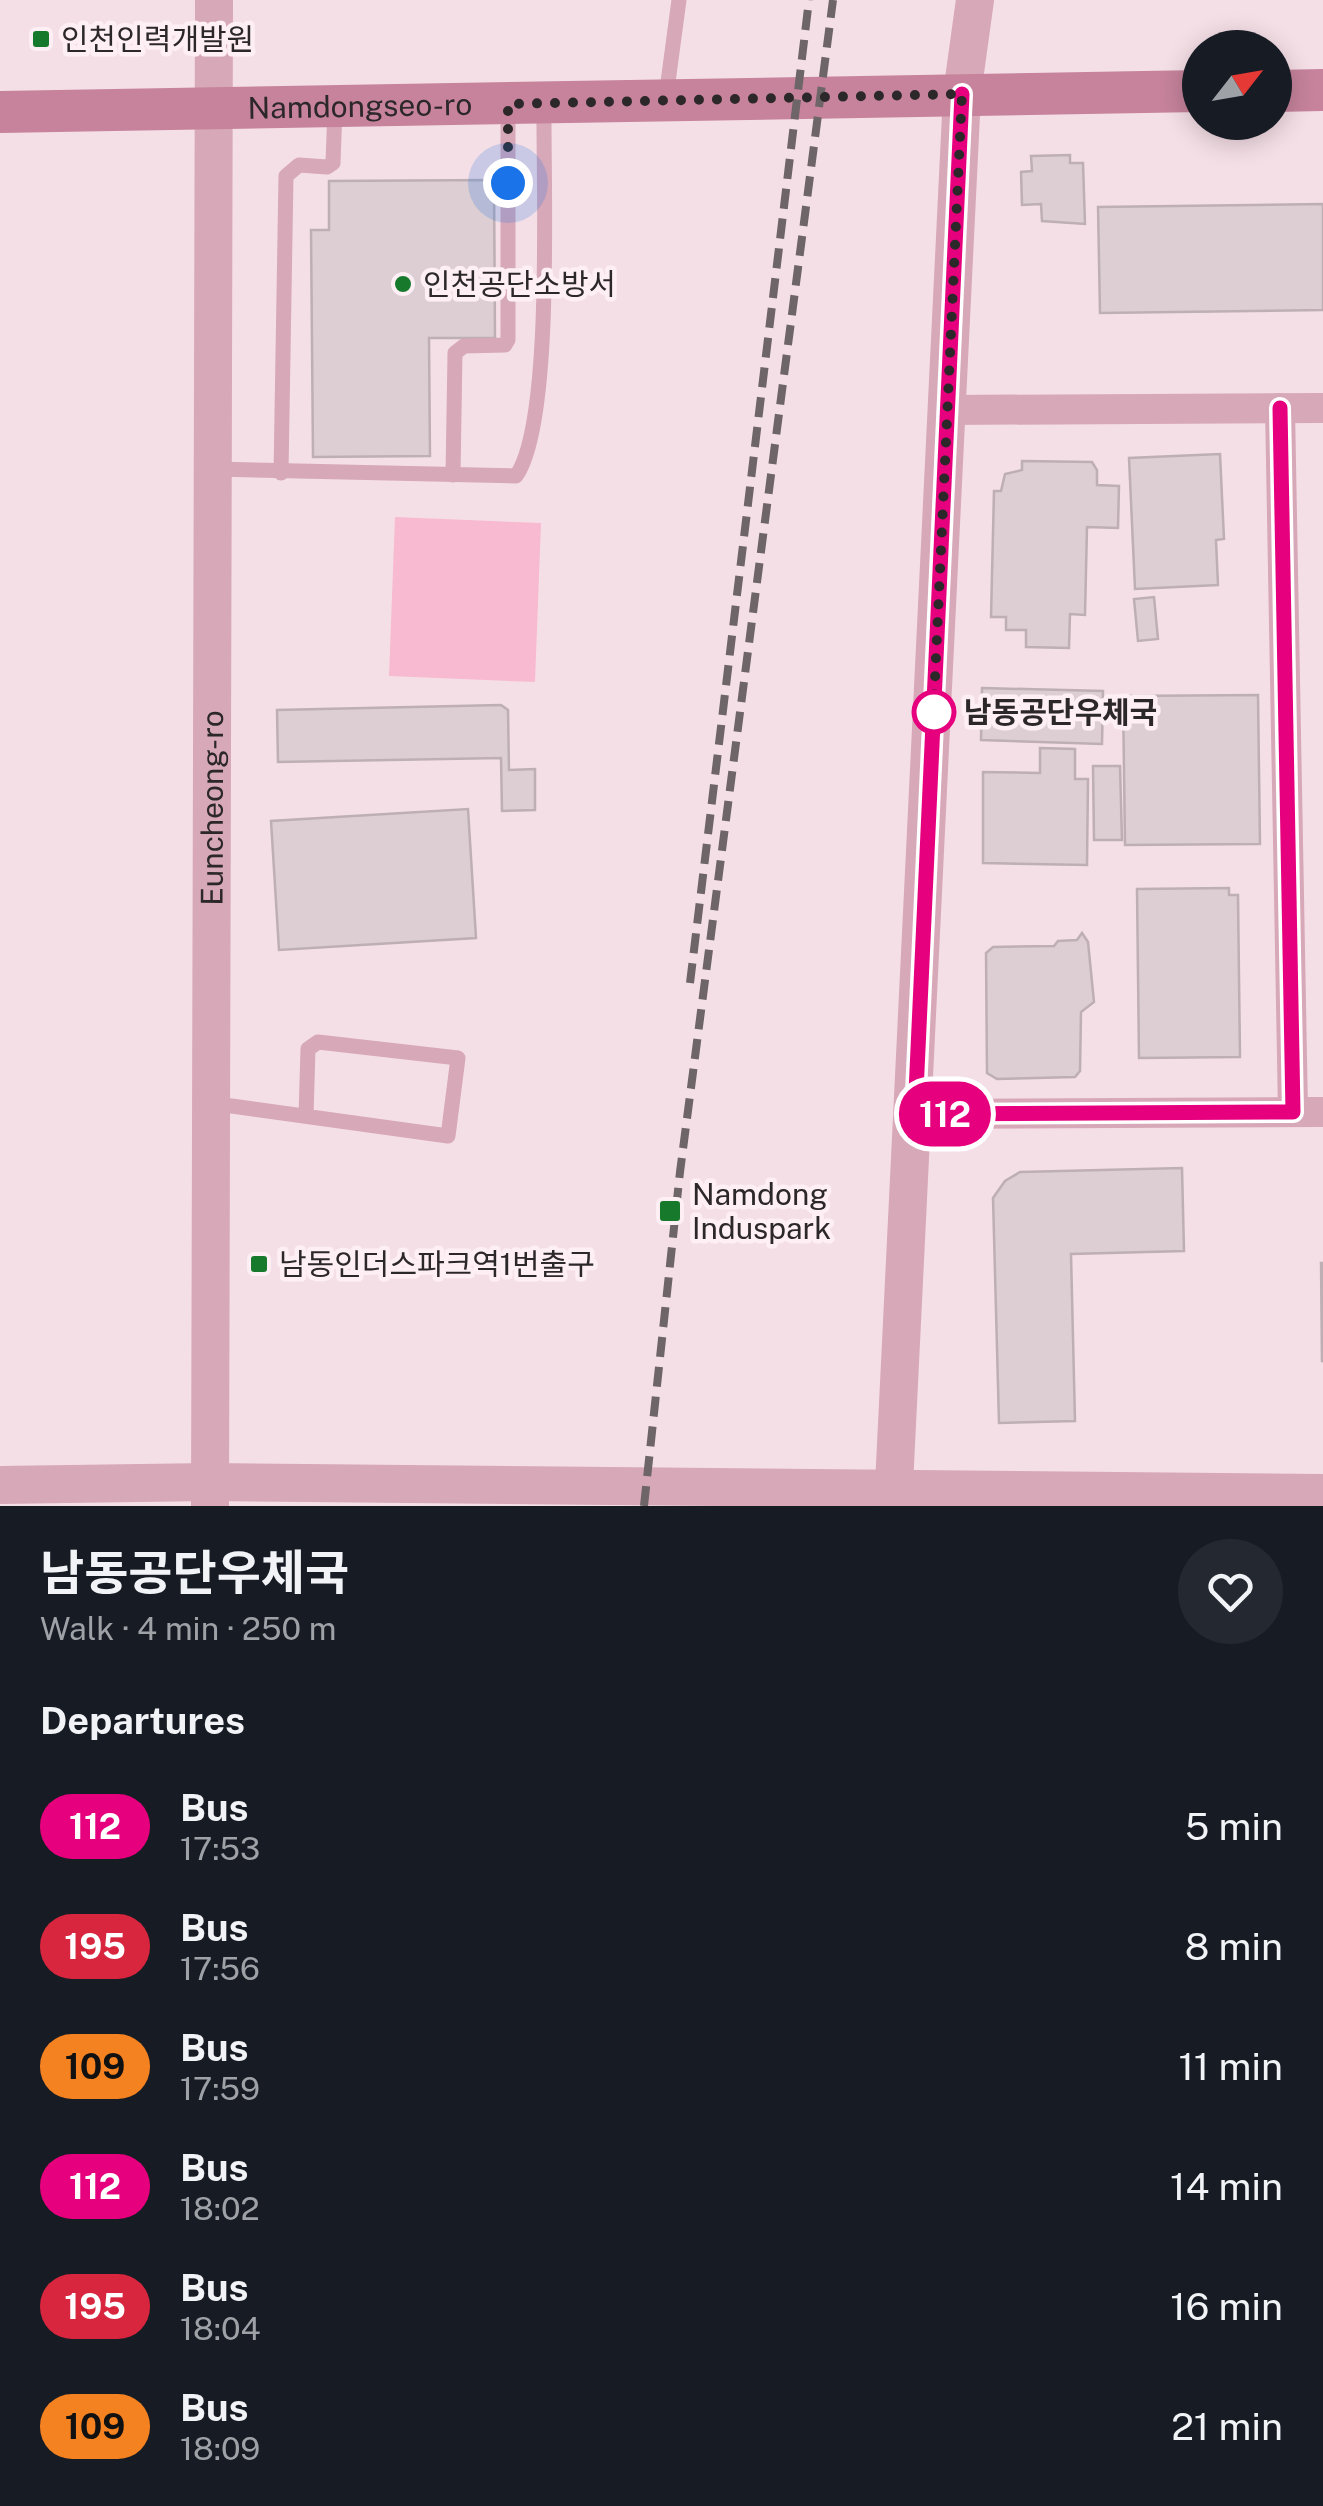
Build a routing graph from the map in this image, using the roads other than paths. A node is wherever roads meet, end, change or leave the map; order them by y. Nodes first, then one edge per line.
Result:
1 (214, 0) edge
2 (679, 0) edge
3 (975, 0) edge
4 (1323, 90) edge
5 (1292, 91) edge
6 (1182, 92) edge
7 (962, 94) junction
8 (666, 100) junction
9 (526, 104) junction
10 (335, 108) junction
11 (214, 111) junction
12 (0, 112) edge
13 (1280, 408) junction
14 (1323, 408) edge
15 (948, 410) junction
16 (213, 470) junction
17 (281, 472) junction
18 (453, 475) junction
19 (210, 1104) junction
20 (1308, 1112) edge
21 (915, 1114) junction
22 (306, 1116) junction
23 (0, 1485) edge
24 (1323, 1493) edge
25 (209, 1494) edge
26 (894, 1499) edge

1 - 11 street, Euncheong-ro
2 - 8 lane
3 - 7 street
4 - 5 main road
6 - 7 main road, Namdongseo-ro
7 - 8 main road, Namdongseo-ro
7 - 15 street
8 - 9 main road, Namdongseo-ro
9 - 10 main road, Namdongseo-ro
9 - 18 lane
9 - 18 lane
10 - 11 main road, Namdongseo-ro
10 - 17 lane
11 - 12 main road, Namdongseo-ro
11 - 16 street, Euncheong-ro
13 - 14 street
13 - 15 street
13 - 20 street
15 - 21 street
16 - 17 lane
16 - 19 street, Euncheong-ro
17 - 18 lane
19 - 22 lane
19 - 25 street, Euncheong-ro
20 - 21 street
21 - 26 street
22 - 22 lane
23 - 25 street
24 - 26 street
25 - 26 street

